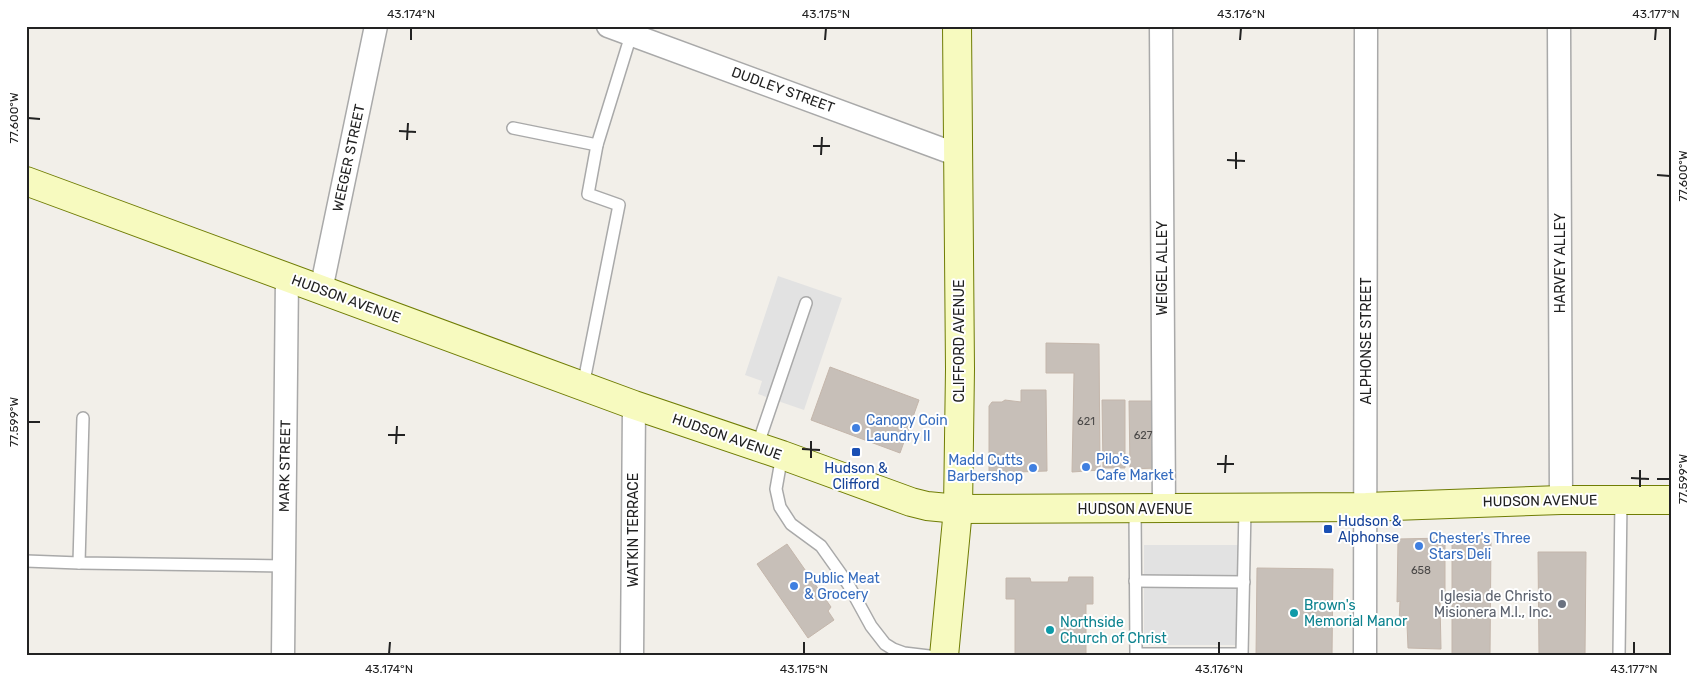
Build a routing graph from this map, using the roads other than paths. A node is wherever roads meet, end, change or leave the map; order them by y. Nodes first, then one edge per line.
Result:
1 (376, 26) edge
2 (608, 26) edge
3 (957, 26) edge
4 (1161, 26) edge
5 (1366, 26) edge
6 (1558, 26) edge
7 (631, 35) junction
8 (513, 128) dead end
9 (597, 145) junction
10 (958, 155) junction
11 (26, 181) edge
12 (287, 277) junction
13 (321, 290) junction
14 (806, 303) dead end
15 (583, 386) junction
16 (634, 405) junction
17 (83, 418) dead end
18 (757, 446) junction
19 (782, 455) junction
20 (1561, 500) junction
21 (1621, 500) junction
22 (1671, 500) edge
23 (1366, 507) junction
24 (1245, 508) junction
25 (958, 509) junction
26 (1135, 509) junction
27 (1164, 509) junction
28 (26, 561) edge
29 (79, 562) junction
30 (284, 566) junction
31 (1135, 581) junction
32 (1244, 582) junction
33 (284, 656) edge
34 (632, 656) edge
35 (929, 656) edge
36 (944, 656) edge
37 (1365, 656) edge
38 (1619, 656) edge

1 - 13 street, WEEGER STREET
2 - 7 street, DUDLEY STREET
3 - 10 main road, CLIFFORD AVENUE
4 - 27 street, WEIGEL ALLEY
5 - 23 street, ALPHONSE STREET
6 - 20 street, HARVEY ALLEY
7 - 9 lane
7 - 10 street, DUDLEY STREET
8 - 9 lane
9 - 15 lane
10 - 25 main road, CLIFFORD AVENUE
11 - 12 main road, HUDSON AVENUE
12 - 13 main road, HUDSON AVENUE
12 - 30 street, MARK STREET
13 - 15 main road, HUDSON AVENUE
14 - 18 lane
15 - 16 main road, HUDSON AVENUE
16 - 18 main road, HUDSON AVENUE
16 - 34 street, WATKIN TERRACE
17 - 29 lane
18 - 19 main road, HUDSON AVENUE
19 - 25 main road, HUDSON AVENUE
19 - 35 lane
20 - 21 main road, HUDSON AVENUE
20 - 23 main road, HUDSON AVENUE
21 - 22 main road, HUDSON AVENUE
21 - 38 lane
23 - 24 main road, HUDSON AVENUE
23 - 37 street, ALPHONSE STREET
24 - 27 main road, HUDSON AVENUE
24 - 32 lane
25 - 26 main road, HUDSON AVENUE
25 - 36 main road, CLIFFORD AVENUE
26 - 27 main road, HUDSON AVENUE
26 - 31 lane
28 - 29 lane
29 - 30 lane
30 - 33 street, MARK STREET
31 - 32 lane
31 - 32 lane

